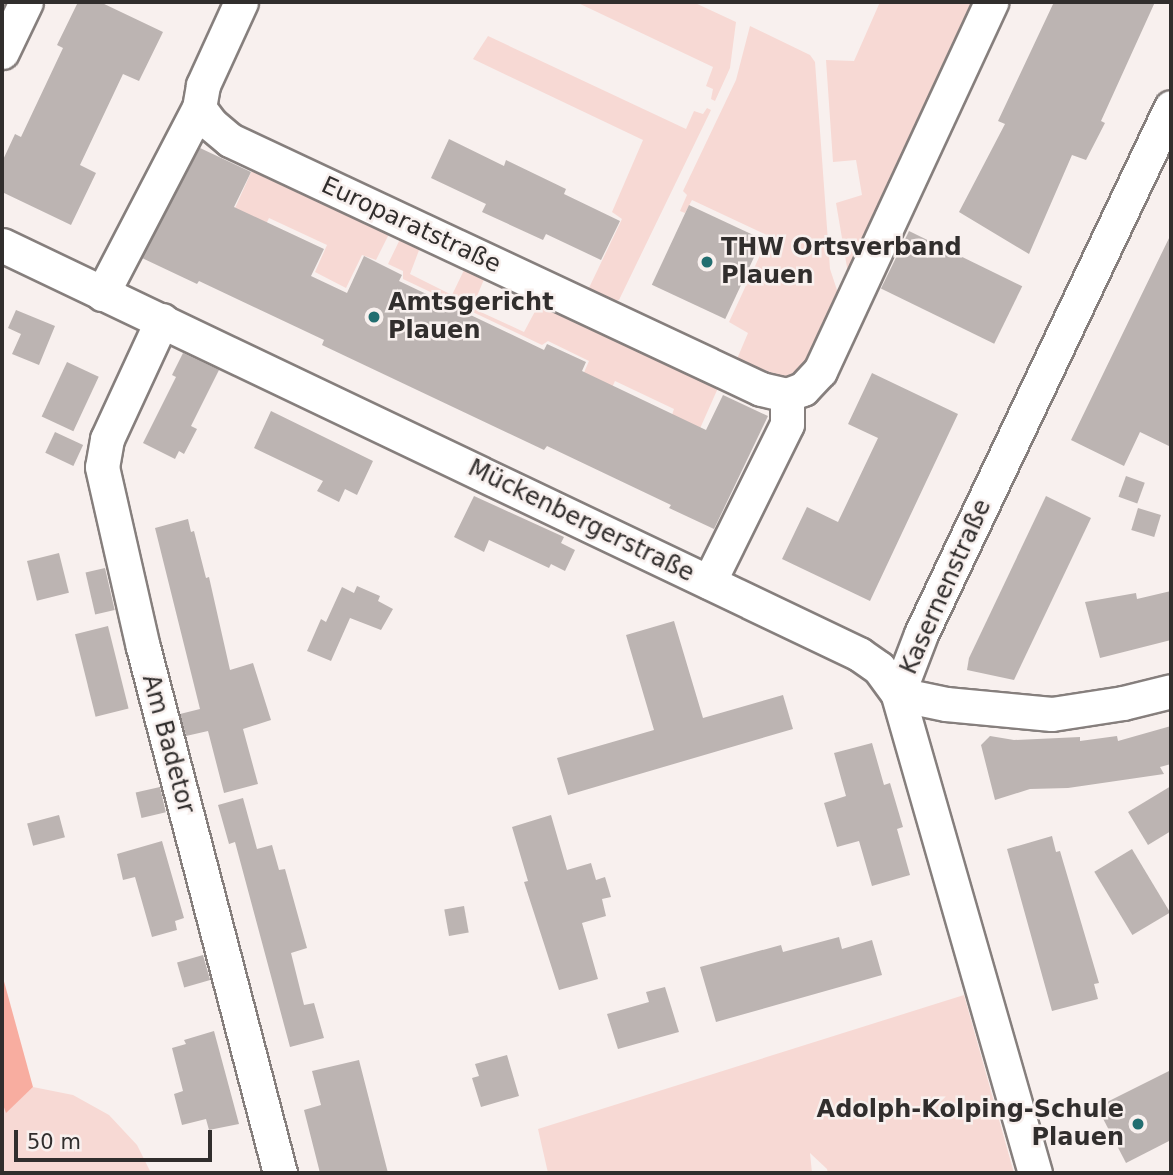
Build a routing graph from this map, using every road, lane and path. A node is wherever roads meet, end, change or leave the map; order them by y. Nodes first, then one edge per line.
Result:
1 (241, 2) edge
2 (991, 2) edge
3 (1171, 107) edge
4 (199, 108) junction
5 (2, 246) edge
6 (102, 294) junction
7 (162, 320) junction
8 (787, 395) junction
9 (709, 582) junction
10 (1171, 691) edge
11 (898, 694) junction
12 (280, 1173) edge
13 (1035, 1173) edge

1 - 4 street
2 - 8 street
3 - 11 street, Kasernenstraße
4 - 6 street
4 - 8 street, Europaratstraße
5 - 6 street, Mückenbergerstraße
6 - 7 street, Mückenbergerstraße
7 - 9 street, Mückenbergerstraße
7 - 12 street, Am Badetor
8 - 9 street
9 - 11 street, Mückenbergerstraße
10 - 11 street
11 - 13 street, Kasernenstraße

